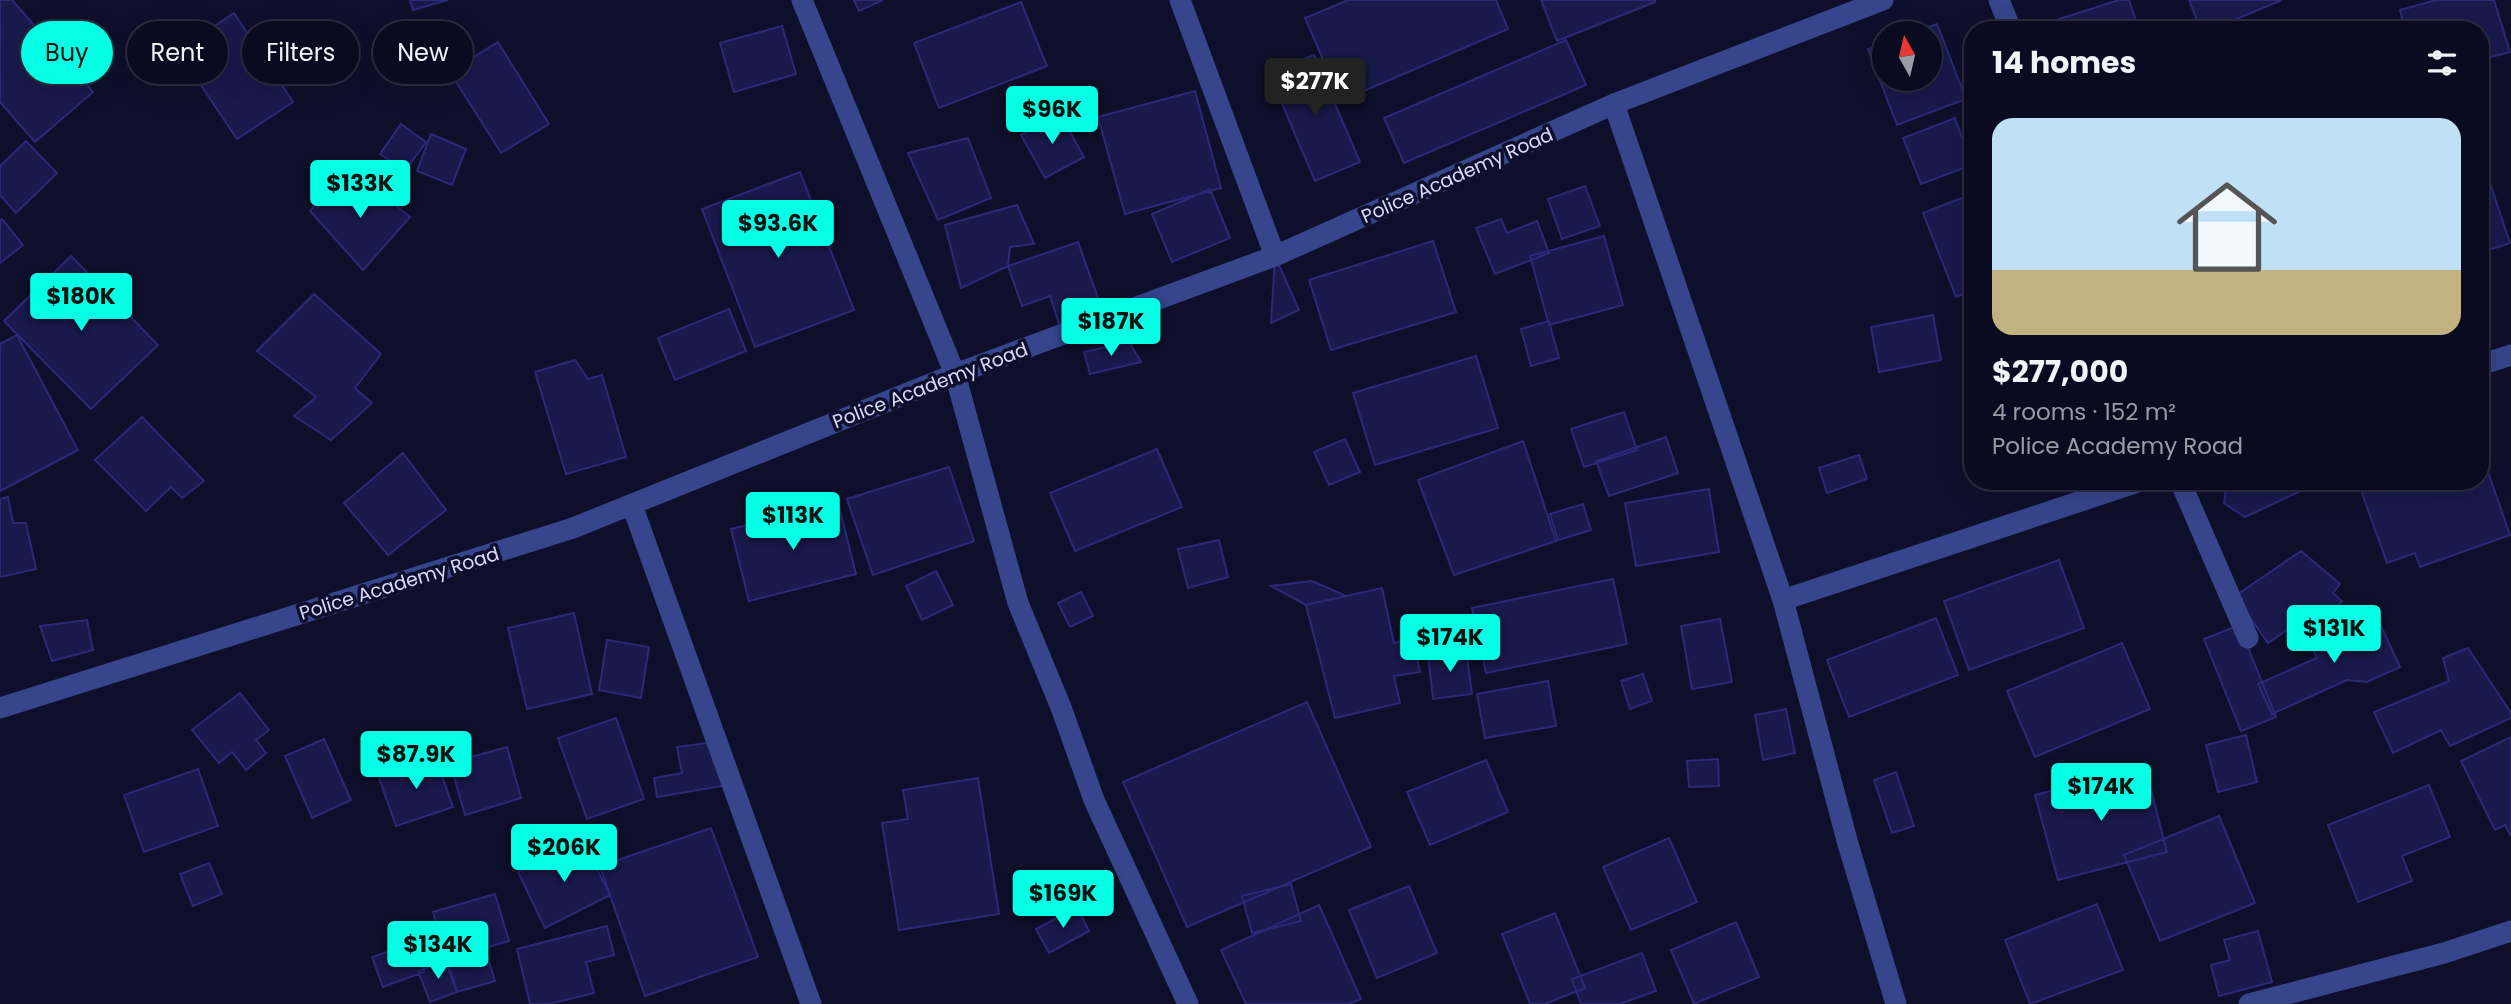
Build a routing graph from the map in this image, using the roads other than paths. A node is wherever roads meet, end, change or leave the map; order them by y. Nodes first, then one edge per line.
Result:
1 (802, 0) edge
2 (1180, 0) edge
3 (1883, 0) edge
4 (1999, 0) edge
5 (2007, 21) edge
6 (1614, 104) junction
7 (1275, 256) junction
8 (2511, 355) edge
9 (2489, 362) edge
10 (955, 374) junction
11 (2114, 490) edge
12 (2183, 490) edge
13 (632, 505) junction
14 (1783, 600) junction
15 (2248, 638) dead end
16 (0, 708) edge
17 (2511, 931) edge
18 (811, 1004) edge
19 (1188, 1004) edge
20 (1896, 1004) edge
21 (2249, 1004) edge

1 - 10 street
2 - 7 street
3 - 6 street, Police Academy Road
4 - 5 street
6 - 7 street, Police Academy Road
6 - 14 street
7 - 10 street, Police Academy Road
8 - 9 street
10 - 13 street, Police Academy Road
10 - 19 street
11 - 14 street
12 - 15 street
13 - 16 street, Police Academy Road
13 - 18 street
14 - 20 street
17 - 21 street

